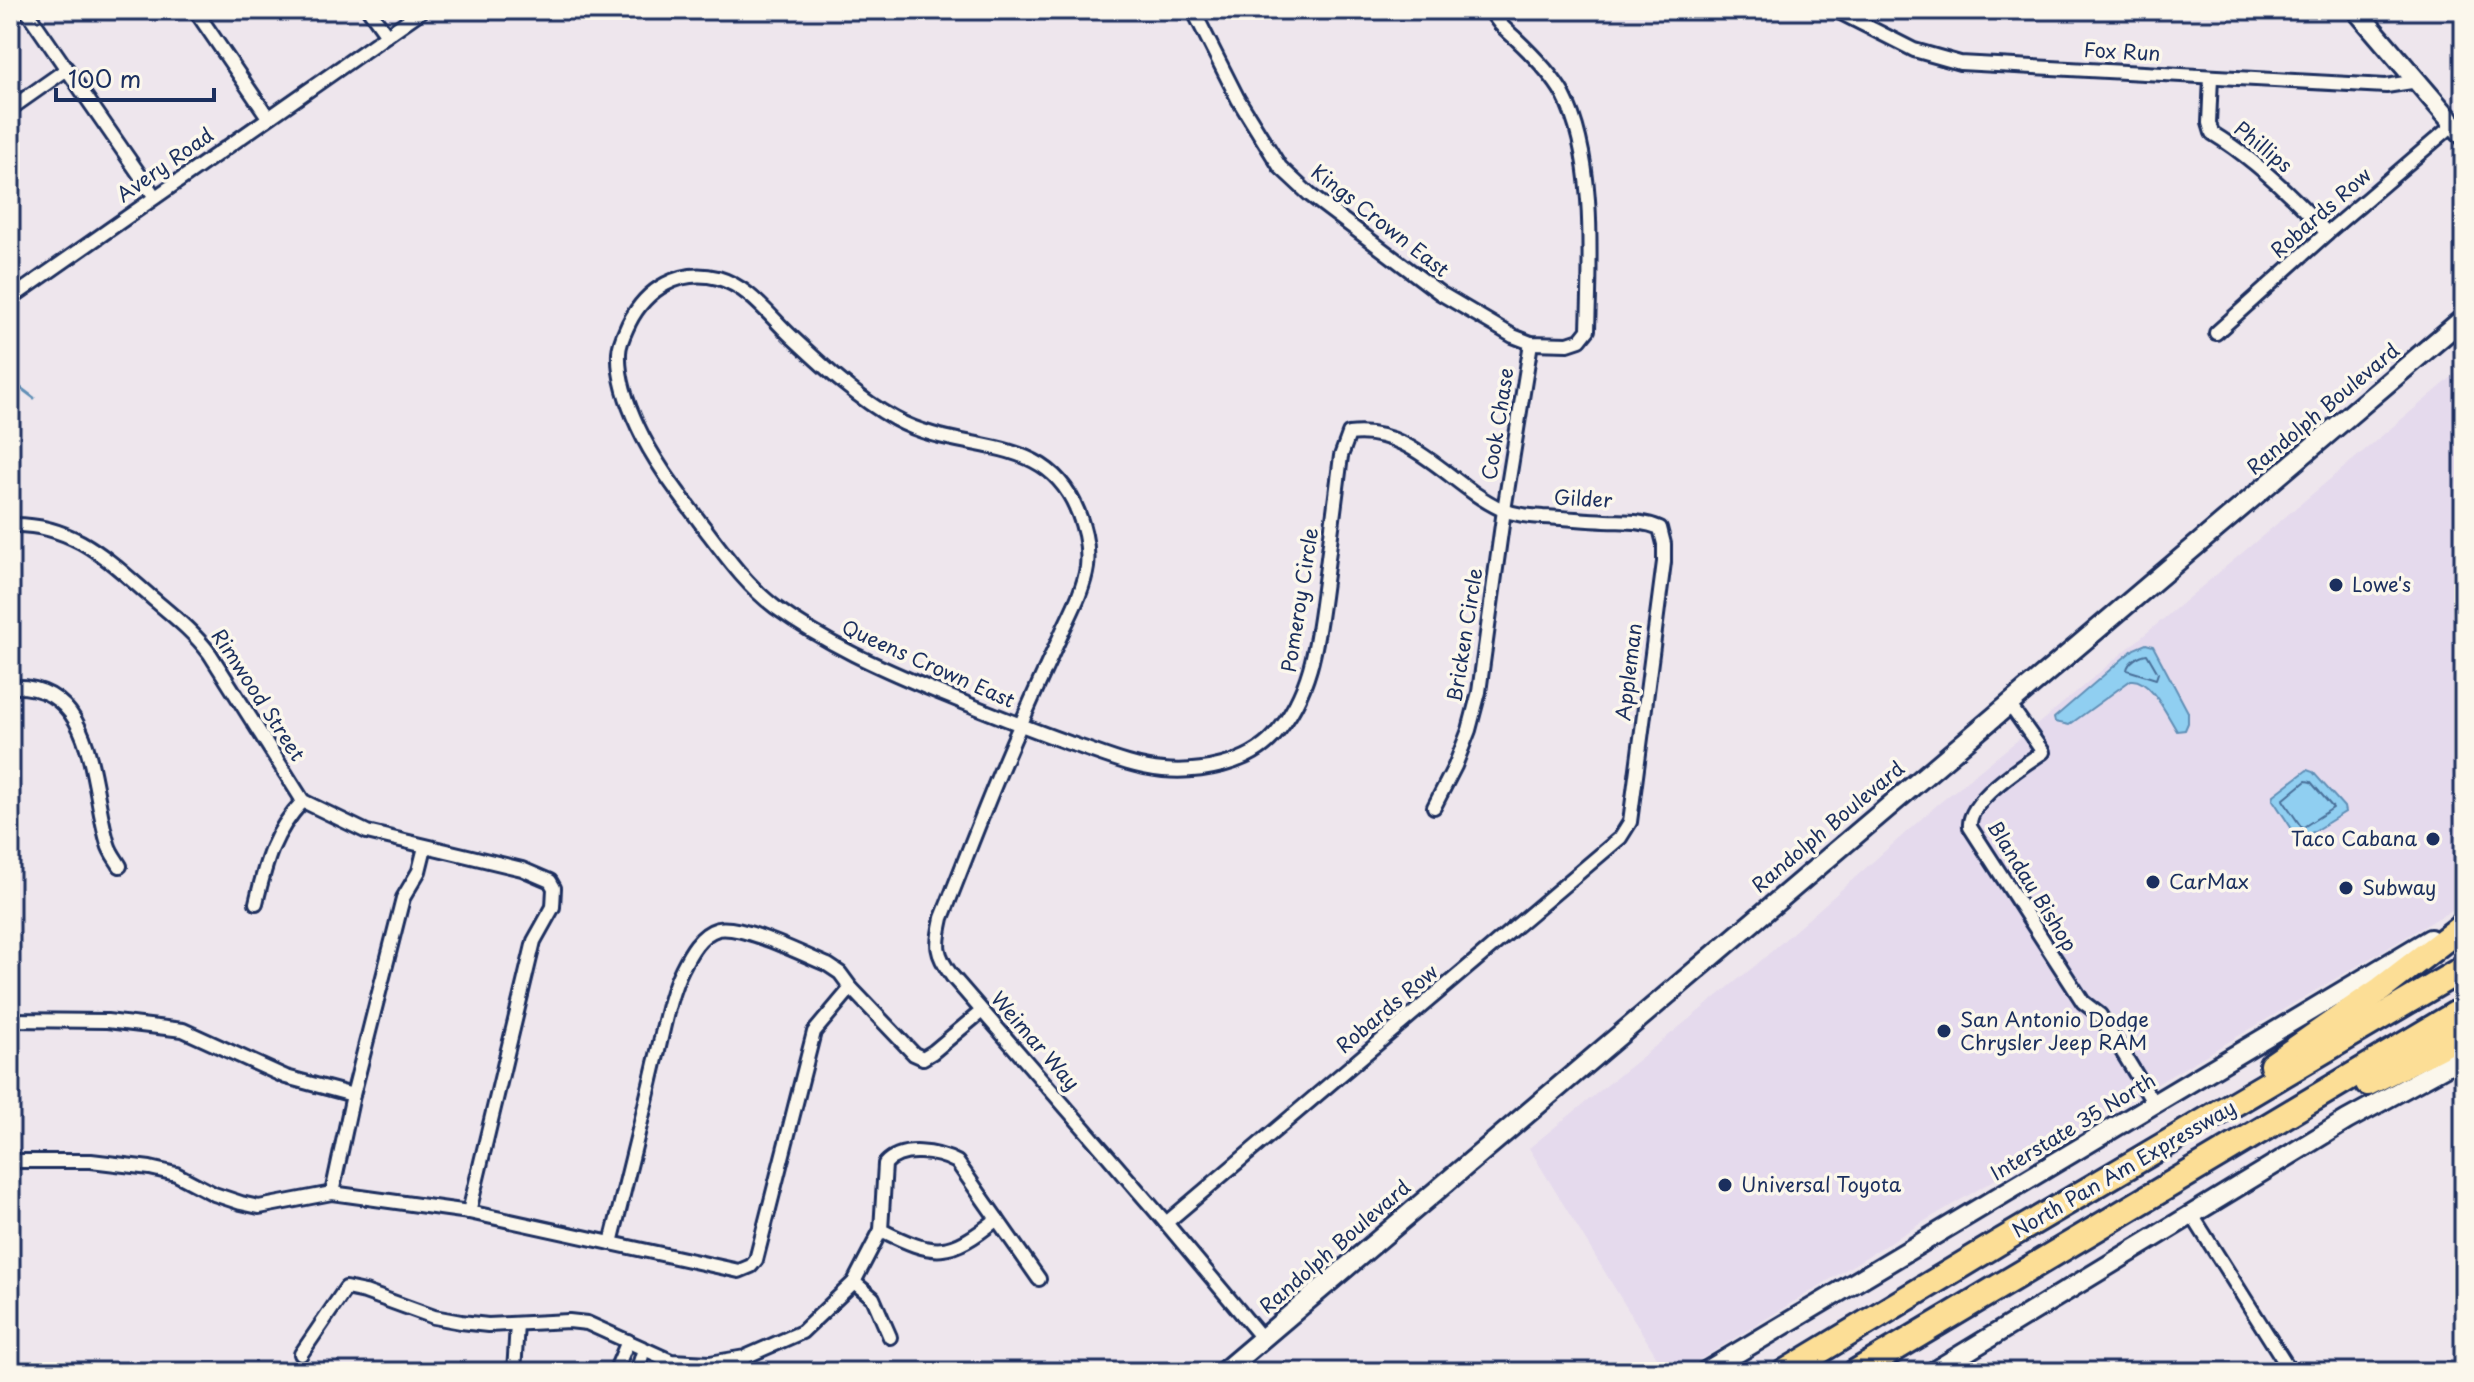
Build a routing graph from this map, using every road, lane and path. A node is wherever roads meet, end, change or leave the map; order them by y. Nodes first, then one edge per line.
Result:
1 (26, 10) edge
2 (195, 10) edge
3 (369, 10) edge
4 (423, 10) edge
5 (1193, 10) edge
6 (1491, 10) edge
7 (1835, 10) edge
8 (2356, 10) edge
9 (387, 35) junction
10 (67, 69) junction
11 (2211, 77) junction
12 (2418, 81) junction
13 (10, 109) edge
14 (268, 117) junction
15 (2459, 130) edge
16 (155, 197) junction
17 (2327, 233) junction
18 (11, 296) edge
19 (2464, 318) edge
20 (626, 330) joint
21 (2216, 333) dead end
22 (1531, 343) junction
23 (1349, 434) joint
24 (1504, 510) junction
25 (10, 525) edge
26 (1660, 528) joint
27 (10, 687) edge
28 (2009, 704) junction
29 (1020, 726) junction
30 (303, 801) junction
31 (1434, 807) dead end
32 (1630, 822) joint
33 (425, 847) junction
34 (120, 866) dead end
35 (256, 903) dead end
36 (2464, 923) edge
37 (2464, 968) edge
38 (851, 988) junction
39 (2464, 1009) edge
40 (982, 1011) junction
41 (10, 1020) edge
42 (2464, 1034) edge
43 (2464, 1056) edge
44 (353, 1095) junction
45 (2154, 1104) junction
46 (10, 1161) edge
47 (332, 1193) junction
48 (469, 1212) junction
49 (2192, 1215) junction
50 (997, 1219) junction
51 (1166, 1223) junction
52 (881, 1230) junction
53 (2083, 1235) junction
54 (611, 1243) junction
55 (1998, 1243) junction
56 (1039, 1279) dead end
57 (854, 1282) junction
58 (517, 1324) junction
59 (1935, 1324) junction
60 (1854, 1330) junction
61 (890, 1337) dead end
62 (1262, 1338) junction
63 (628, 1341) junction
64 (644, 1349) junction
65 (301, 1354) dead end
66 (514, 1372) edge
67 (615, 1372) edge
68 (637, 1372) edge
69 (1223, 1372) edge
70 (1705, 1372) edge
71 (1771, 1372) edge
72 (1785, 1372) edge
73 (1856, 1372) edge
74 (1876, 1372) edge
75 (1933, 1372) edge
76 (2291, 1372) edge

1 - 10 street
2 - 14 street
3 - 9 street
4 - 9 street, Avery Road
5 - 22 street, Kings Crown East
6 - 22 street
7 - 11 street, Fox Run
8 - 12 main road
9 - 14 street, Avery Road
10 - 13 street
10 - 16 street
11 - 12 street, Fox Run
11 - 17 street, Phillips
12 - 15 main road
14 - 16 street, Avery Road
15 - 17 street, Robards Row
16 - 18 street, Avery Road
17 - 21 street, Robards Row
19 - 28 main road, Randolph Boulevard
20 - 29 street, Queens Crown East
20 - 29 street, Weimar Way
22 - 24 street, Cook Chase
23 - 24 street, Gilder
23 - 29 street, Pomeroy Circle
24 - 26 street, Gilder
24 - 31 street, Bricken Circle
25 - 30 street, Rimwood Street
26 - 32 street, Appleman
27 - 34 street
28 - 45 street, Blandau Bishop
28 - 62 main road, Randolph Boulevard
29 - 40 street, Weimar Way
30 - 33 street
30 - 35 street
32 - 51 street, Robards Row
33 - 44 street
33 - 48 street
36 - 45 main road, Interstate 35 North
36 - 55 highway
37 - 55 highway, North Pan Am Expressway
38 - 40 street
38 - 54 street
38 - 54 street
39 - 53 highway, North Pan Am Expressway
40 - 51 street, Weimar Way
41 - 44 street
42 - 53 highway
43 - 49 main road
44 - 47 street
45 - 70 main road, Interstate 35 North
46 - 47 street
47 - 48 street
48 - 54 street
49 - 75 main road
49 - 76 street
50 - 52 street
50 - 52 street
50 - 56 street
51 - 62 street, Weimar Way
52 - 57 street
53 - 59 highway, North Pan Am Expressway
55 - 60 highway, North Pan Am Expressway
57 - 61 street
57 - 64 street
58 - 63 street
58 - 65 street
58 - 66 street
59 - 73 highway, North Pan Am Expressway
59 - 74 highway
60 - 71 highway
60 - 72 highway, North Pan Am Expressway
62 - 69 main road, Randolph Boulevard
63 - 64 street
63 - 67 street
64 - 68 street

